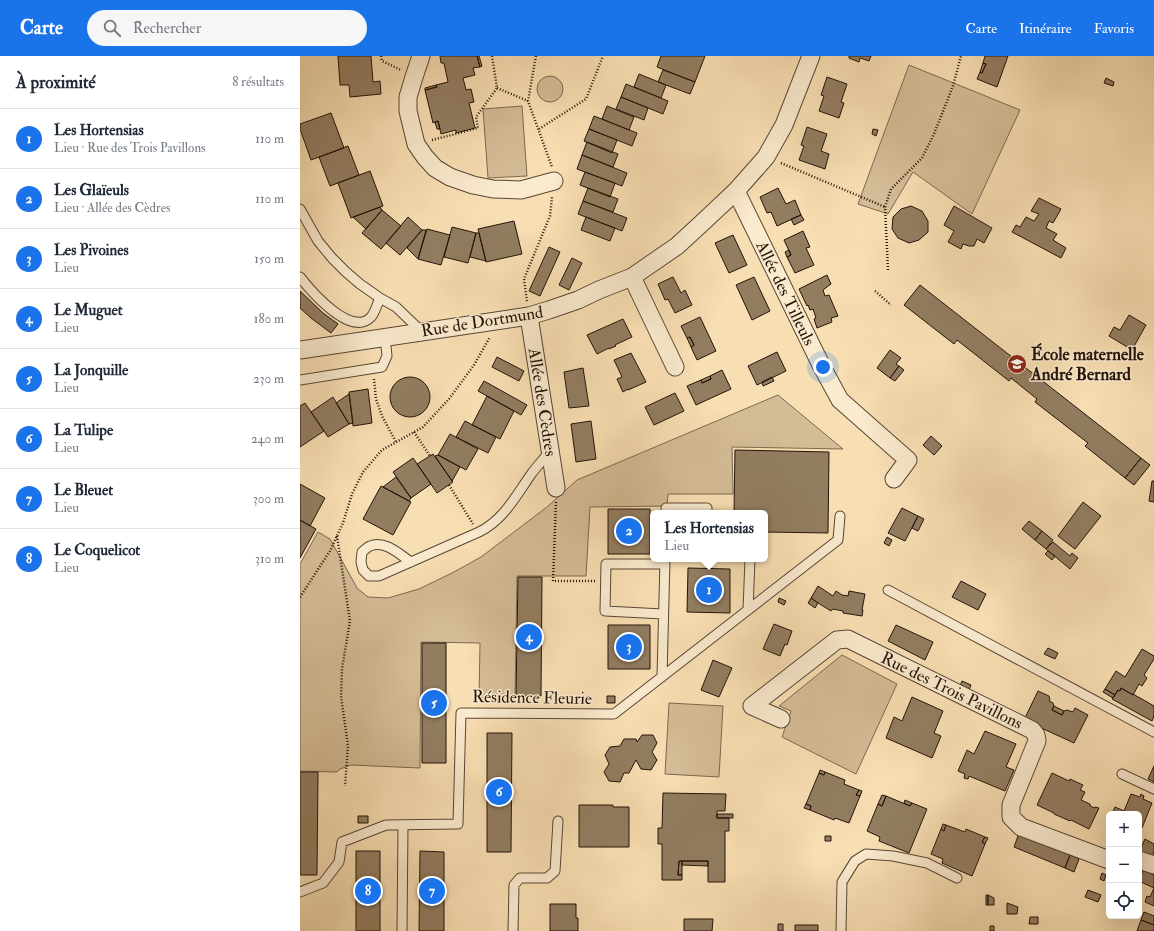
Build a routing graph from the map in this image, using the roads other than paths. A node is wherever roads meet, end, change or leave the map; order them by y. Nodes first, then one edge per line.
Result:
1 (422, 56) edge
2 (811, 56) edge
3 (554, 181) dead end
4 (736, 191) junction
5 (300, 209) edge
6 (300, 277) edge
7 (632, 277) junction
8 (380, 298) junction
9 (529, 316) junction
10 (421, 331) junction
11 (385, 337) junction
12 (300, 350) edge
13 (675, 367) dead end
14 (300, 380) edge
15 (551, 450) junction
16 (894, 479) dead end
17 (556, 488) road end
18 (666, 510) edge
19 (707, 510) edge
20 (840, 516) dead end
21 (411, 562) junction
22 (650, 562) edge
23 (665, 562) edge
24 (750, 562) edge
25 (888, 590) dead end
26 (748, 610) junction
27 (663, 614) junction
28 (662, 677) junction
29 (781, 719) dead end
30 (1154, 732) edge
31 (1122, 774) dead end
32 (1154, 789) edge
33 (558, 821) dead end
34 (403, 825) junction
35 (1106, 859) edge
36 (1142, 861) edge
37 (1154, 864) edge
38 (957, 878) dead end
39 (300, 892) edge
40 (402, 931) edge
41 (512, 931) edge
42 (842, 931) edge

1 - 3 street
2 - 4 street, Rue de Dortmund
4 - 7 street, Rue de Dortmund
4 - 16 street, Allée des Tilleuls
5 - 8 lane
6 - 8 lane
7 - 9 street, Rue de Dortmund
7 - 13 street
8 - 10 lane
9 - 10 street, Rue de Dortmund
9 - 15 street, Allée des Cèdres
10 - 11 street, Rue de Dortmund
11 - 12 street, Rue de Dortmund
11 - 14 lane
15 - 17 street, Allée des Cèdres
15 - 21 lane
18 - 19 lane
20 - 26 lane, Résidence Fleurie
21 - 21 lane
22 - 27 lane
23 - 27 lane
24 - 26 lane
25 - 30 lane
26 - 28 lane, Résidence Fleurie
27 - 28 lane
28 - 34 lane, Résidence Fleurie
29 - 35 street, Rue des Trois Pavillons
31 - 32 lane
33 - 41 lane
34 - 39 lane, Résidence Fleurie
34 - 40 lane
36 - 37 street
38 - 42 lane

